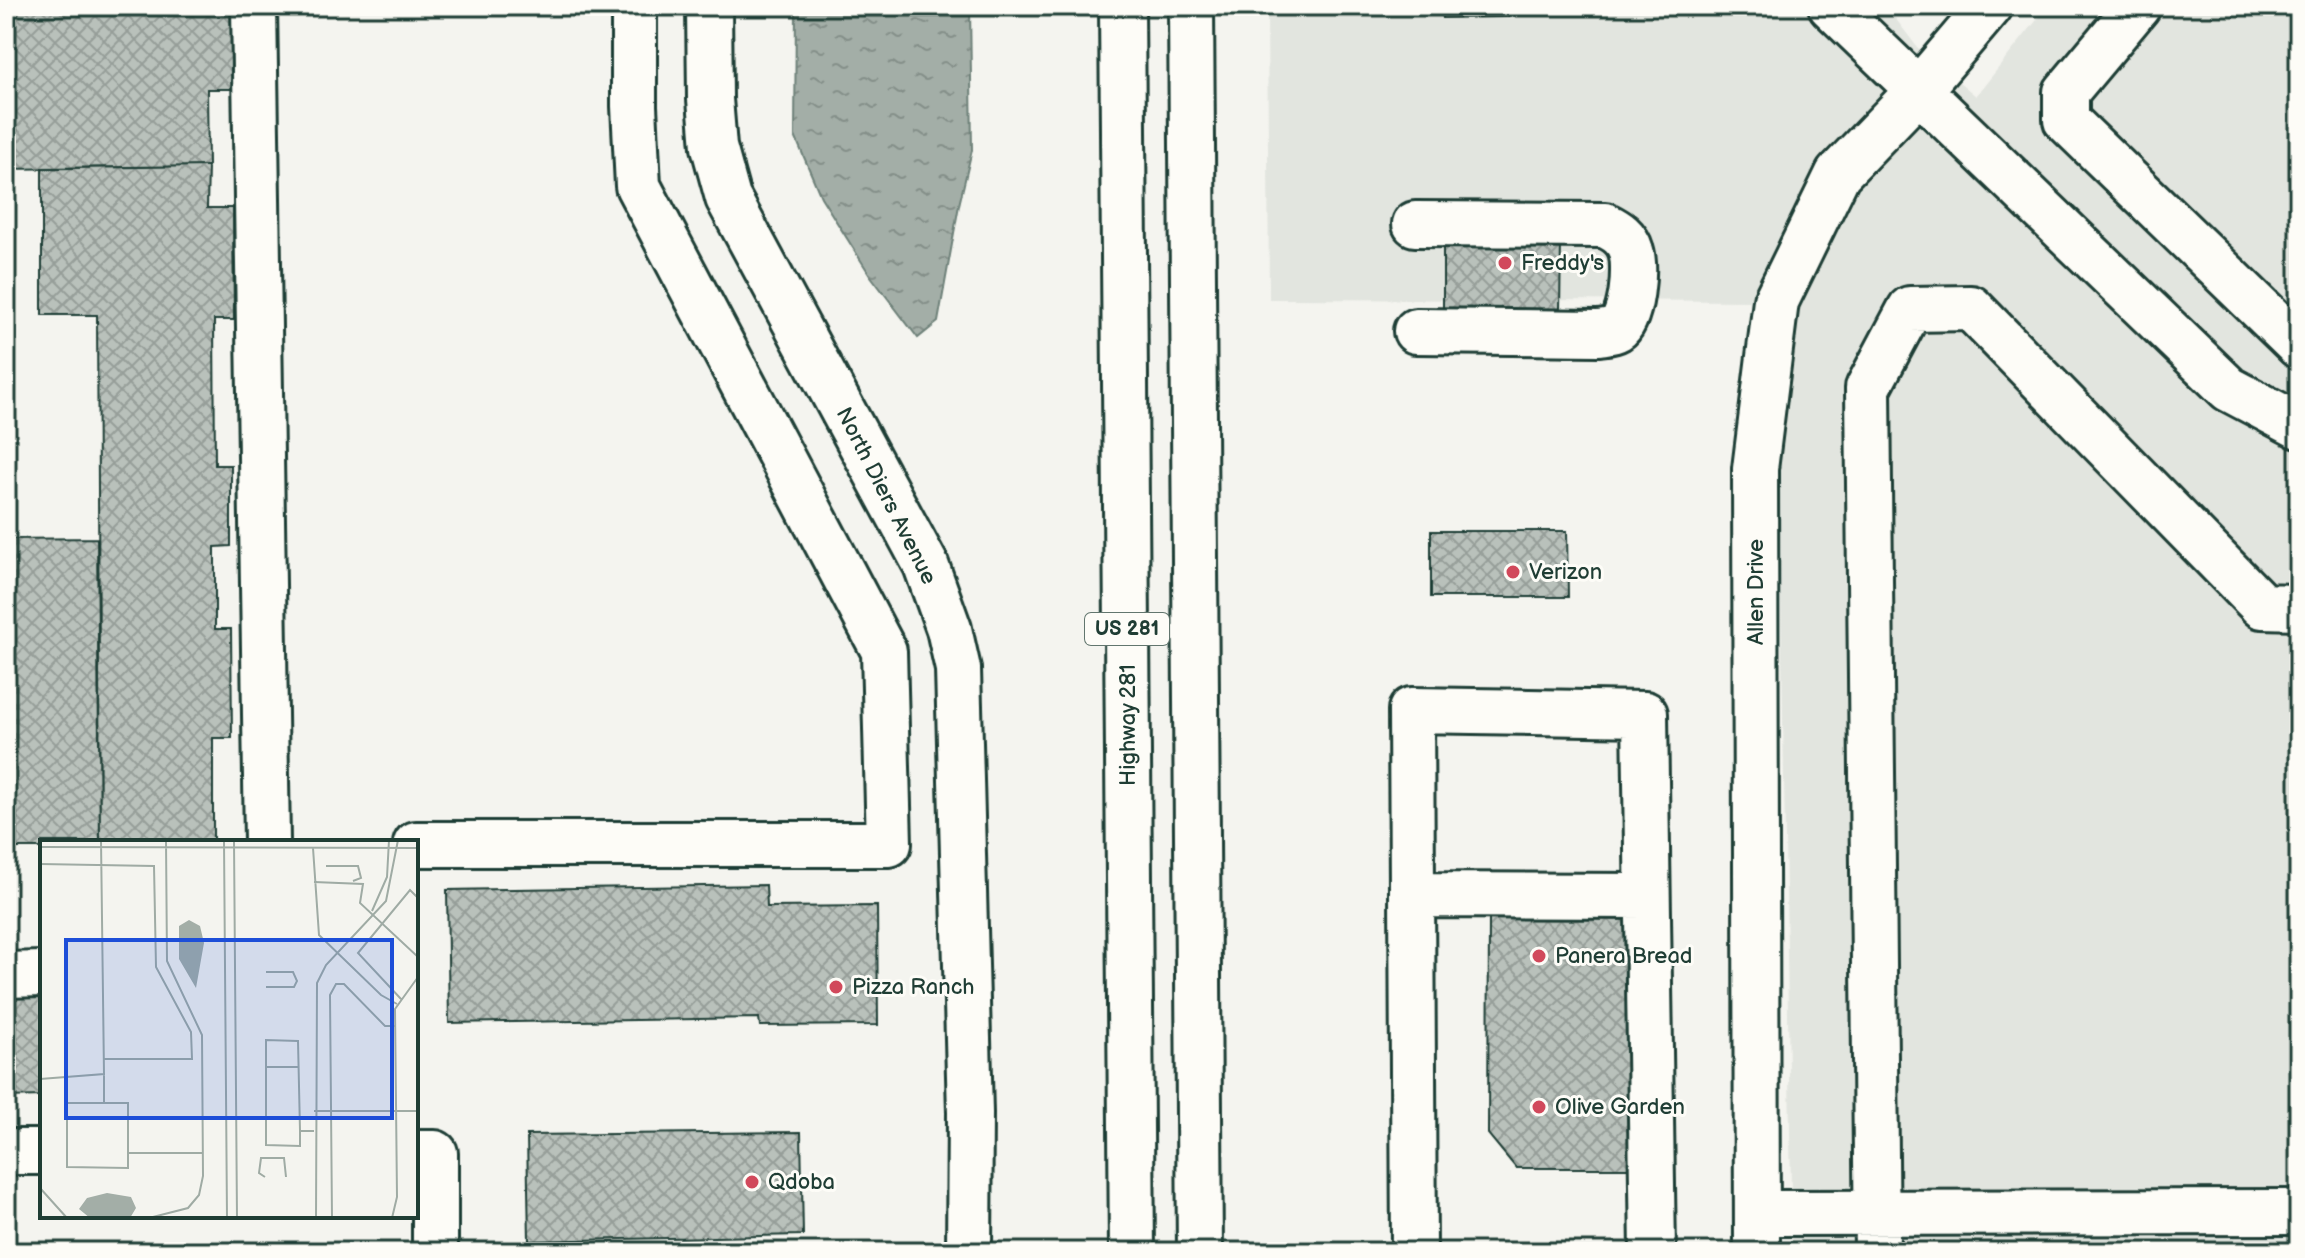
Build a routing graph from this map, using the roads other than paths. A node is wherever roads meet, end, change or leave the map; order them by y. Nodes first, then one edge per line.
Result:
1 (254, 6) edge
2 (634, 6) edge
3 (709, 6) edge
4 (1122, 6) edge
5 (1191, 6) edge
6 (1831, 6) edge
7 (1990, 6) edge
8 (2138, 6) edge
9 (1918, 91) junction
10 (1415, 224) dead end
11 (1416, 331) dead end
12 (2299, 346) edge
13 (2299, 426) edge
14 (2299, 607) edge
15 (267, 840) edge
16 (418, 844) edge
17 (1412, 895) junction
18 (1647, 896) junction
19 (40, 974) edge
20 (6, 975) edge
21 (6, 1152) edge
22 (40, 1152) edge
23 (418, 1153) edge
24 (2299, 1212) edge
25 (1877, 1232) edge
26 (1757, 1233) edge
27 (435, 1252) edge
28 (969, 1252) edge
29 (1132, 1252) edge
30 (1200, 1252) edge
31 (1414, 1252) edge
32 (1653, 1252) edge

1 - 15 main road
2 - 16 main road
3 - 28 main road, North Diers Avenue
4 - 29 main road, Highway 281 / US 281
5 - 30 main road, US 281
6 - 9 main road
7 - 9 main road, Allen Drive
8 - 12 main road
9 - 13 main road
9 - 26 main road, Allen Drive
10 - 11 main road
14 - 25 main road
17 - 18 main road
17 - 18 main road
17 - 31 main road
18 - 32 main road
19 - 20 main road
21 - 22 main road
23 - 27 main road
24 - 25 main road
25 - 26 main road

